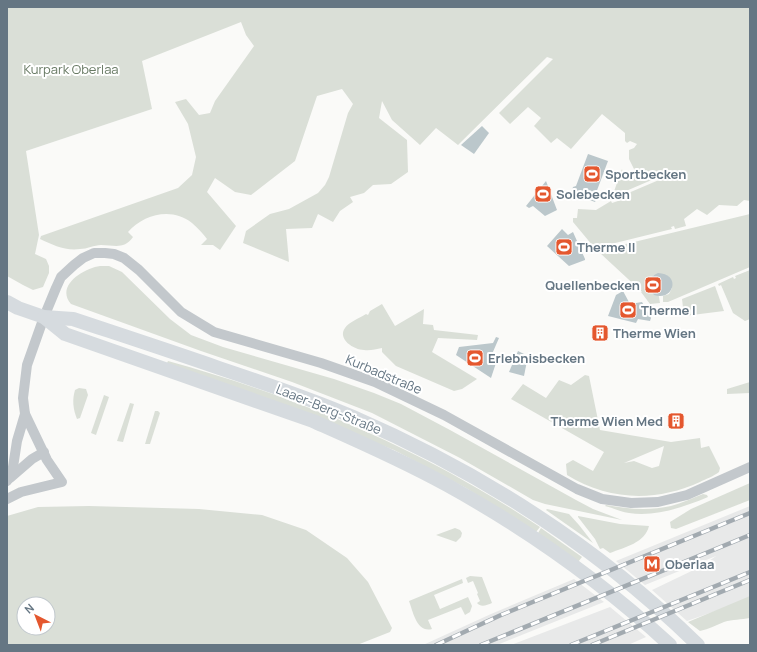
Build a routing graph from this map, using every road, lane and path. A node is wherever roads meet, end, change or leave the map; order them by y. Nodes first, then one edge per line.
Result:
1 (7, 302) edge
2 (44, 317) junction
3 (25, 414) junction
4 (44, 452) junction
5 (750, 466) edge
6 (7, 481) edge
7 (7, 498) edge
8 (670, 645) edge
9 (698, 645) edge

1 - 2 main road, Laaer-Berg-Straße
2 - 3 street, Kurbadstraße
2 - 5 street, Kurbadstraße
2 - 8 main road, Laaer-Berg-Straße
2 - 9 main road, Laaer-Berg-Straße
3 - 4 street
3 - 6 street
4 - 6 street
4 - 7 street

